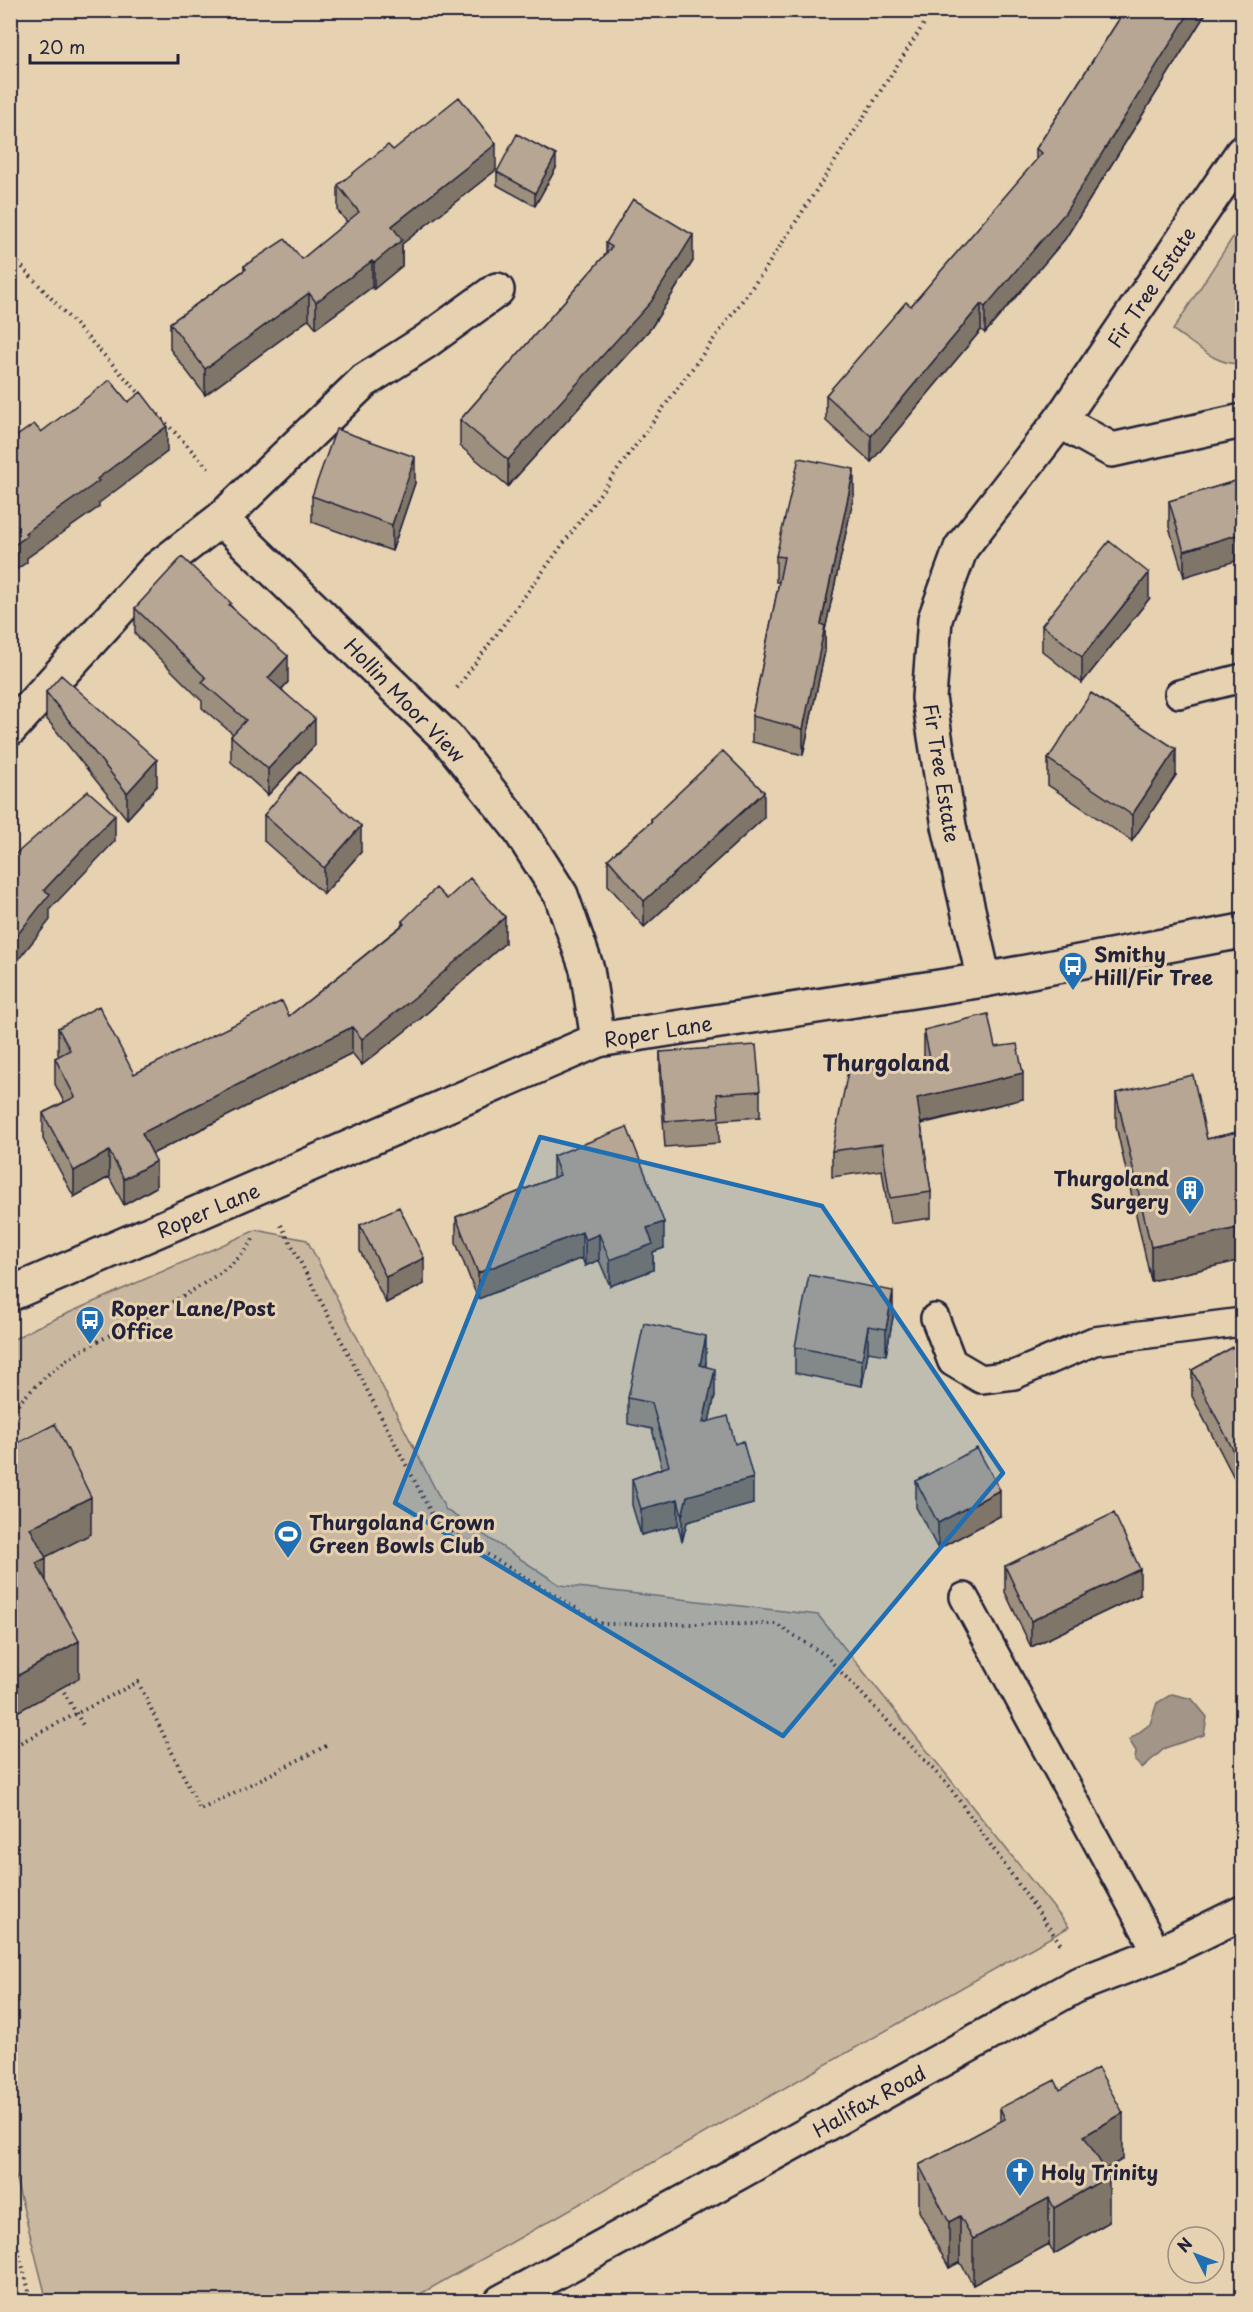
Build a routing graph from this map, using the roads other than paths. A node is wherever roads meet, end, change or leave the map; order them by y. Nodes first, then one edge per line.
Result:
1 (1242, 153) edge
2 (497, 291) dead end
3 (1242, 420) edge
4 (1060, 421) junction
5 (230, 510) junction
6 (1242, 678) edge
7 (1179, 694) dead end
8 (10, 729) edge
9 (1242, 931) edge
10 (984, 980) junction
11 (598, 1040) junction
12 (10, 1294) edge
13 (935, 1318) dead end
14 (1242, 1322) edge
15 (964, 1597) dead end
16 (1242, 1913) edge
17 (1158, 1954) junction
18 (501, 2301) edge

1 - 4 main road, Fir Tree Estate
2 - 5 main road
3 - 4 main road
4 - 10 main road, Fir Tree Estate
5 - 8 main road
5 - 11 main road, Hollin Moor View
6 - 7 lane
9 - 10 main road, Roper Lane
10 - 11 main road, Roper Lane
11 - 12 main road, Roper Lane
13 - 14 lane
15 - 17 lane
16 - 17 main road, Halifax Road
17 - 18 main road, Halifax Road

